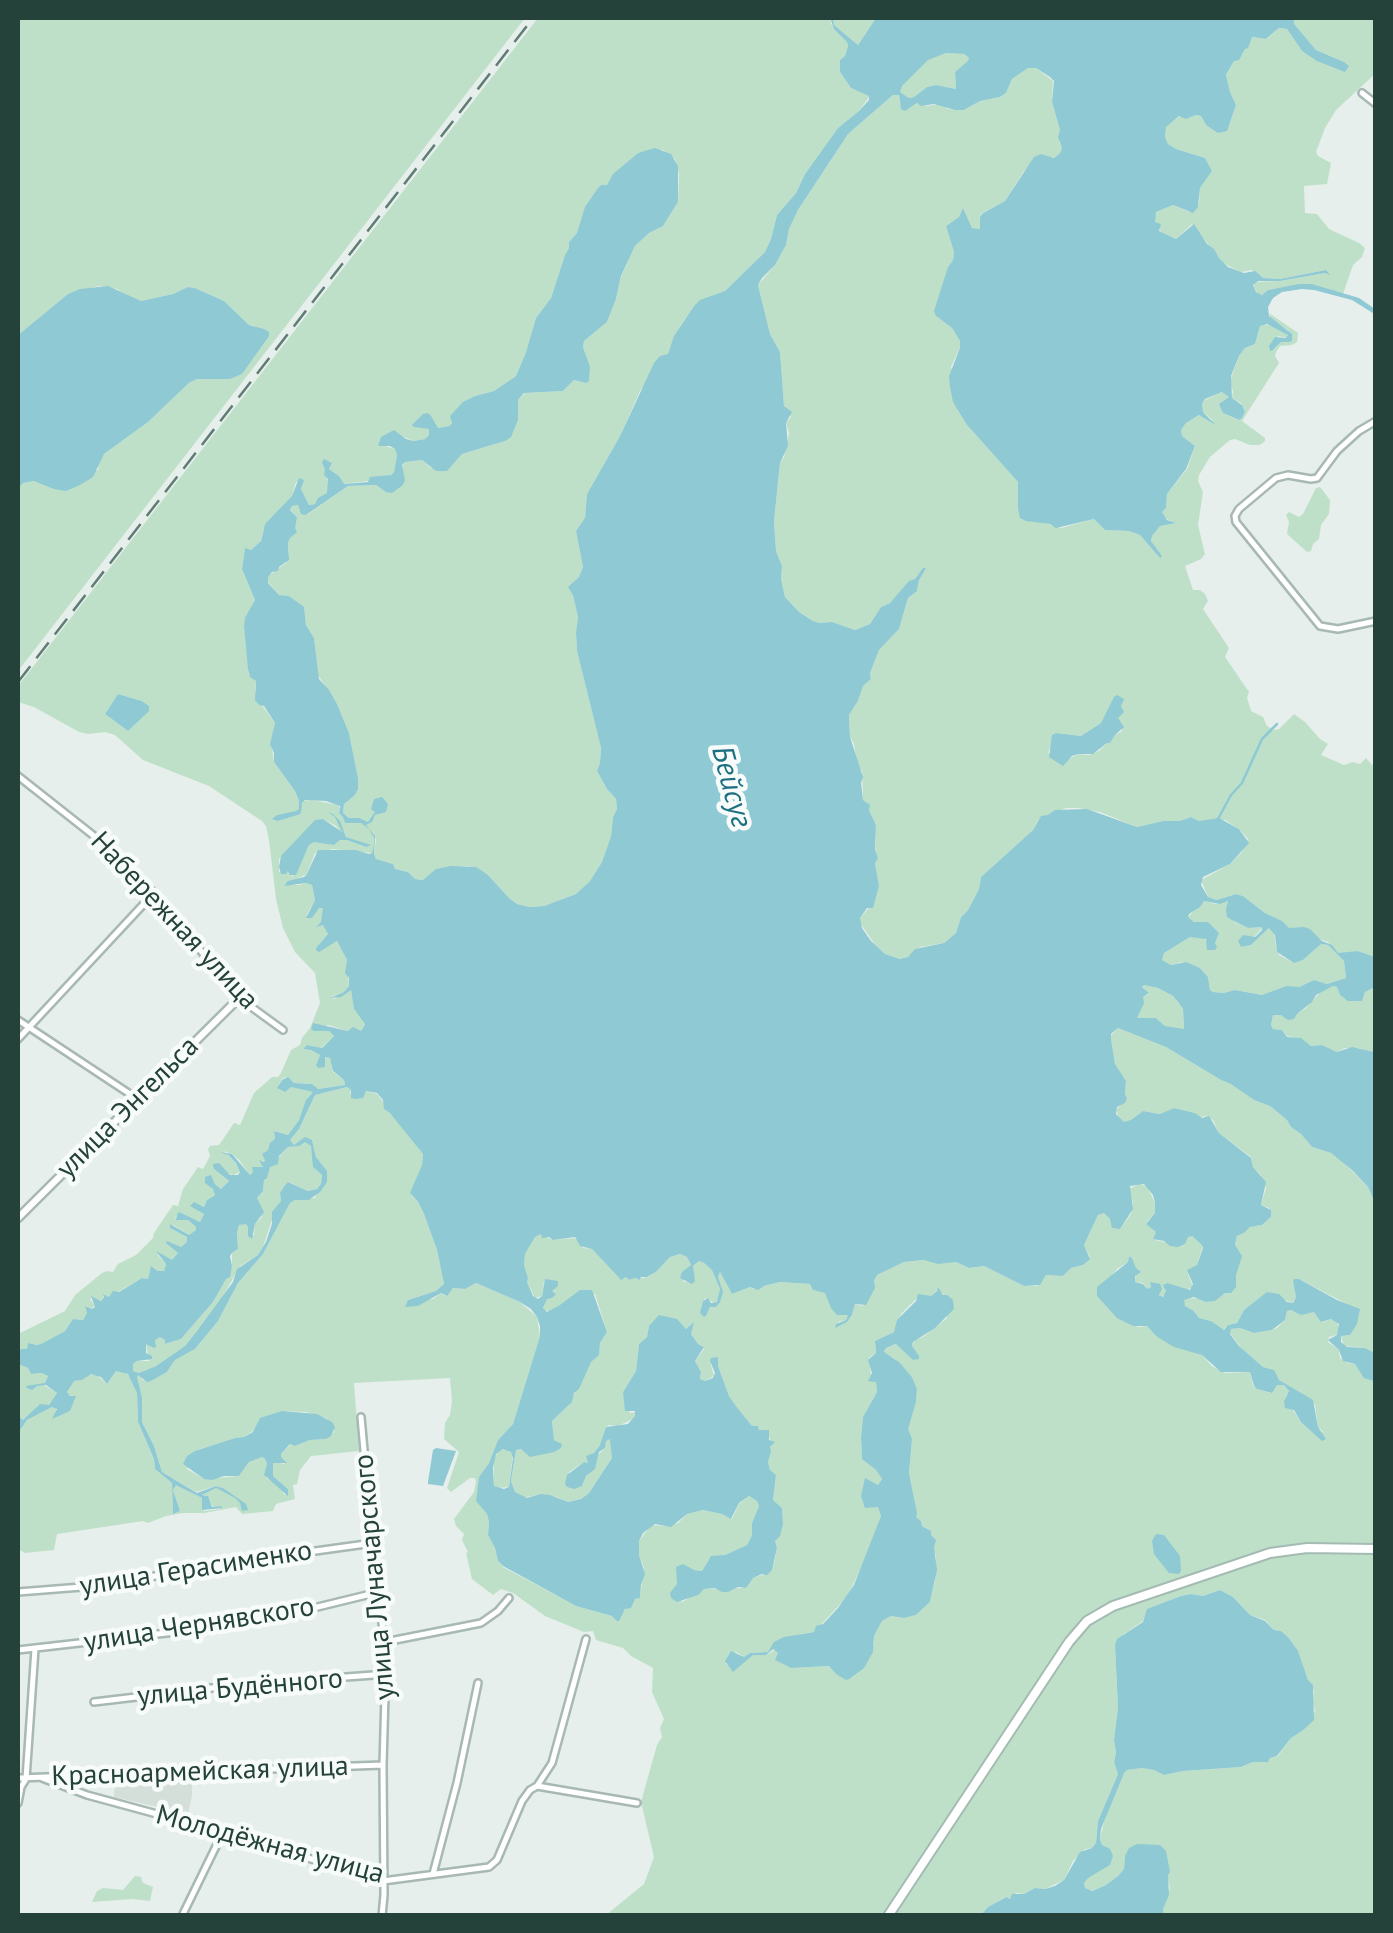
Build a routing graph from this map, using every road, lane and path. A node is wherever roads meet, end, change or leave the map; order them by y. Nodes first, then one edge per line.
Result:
1 (1362, 93) dead end
2 (1376, 104) edge
3 (1376, 421) edge
4 (1376, 621) edge
5 (18, 776) edge
6 (154, 892) junction
7 (239, 998) junction
8 (18, 1020) edge
9 (28, 1027) junction
10 (284, 1030) dead end
11 (18, 1039) edge
12 (139, 1100) junction
13 (18, 1218) edge
14 (361, 1418) dead end
15 (373, 1546) junction
16 (1376, 1548) edge
17 (18, 1592) edge
18 (379, 1592) junction
19 (510, 1598) dead end
20 (586, 1640) dead end
21 (385, 1642) junction
22 (35, 1649) junction
23 (18, 1650) edge
24 (387, 1674) junction
25 (478, 1684) dead end
26 (94, 1702) dead end
27 (383, 1765) junction
28 (18, 1778) edge
29 (42, 1778) junction
30 (26, 1779) junction
31 (538, 1786) junction
32 (18, 1803) edge
33 (637, 1803) dead end
34 (223, 1832) junction
35 (433, 1874) junction
36 (383, 1880) junction
37 (184, 1914) edge
38 (382, 1916) edge
39 (888, 1916) edge

1 - 2 street
3 - 4 street
5 - 6 street, Набережная улица
6 - 7 street, Набережная улица
6 - 9 street
7 - 10 street, Набережная улица
7 - 12 street, улица Энгельса
8 - 9 street
9 - 11 street
9 - 12 street
12 - 13 street, улица Энгельса
14 - 15 street, улица Луначарского
15 - 17 street, улица Герасименко
15 - 18 street, улица Луначарского
16 - 39 main road
18 - 21 street, улица Луначарского
18 - 22 street, улица Чернявского
19 - 21 street
20 - 31 street, Молодёжная улица
21 - 24 street, улица Луначарского
22 - 23 street, улица Чернявского
22 - 30 street
24 - 26 street, улица Будённого
24 - 27 street, улица Луначарского
25 - 35 street
27 - 29 street, Красноармейская улица
27 - 36 street, улица Луначарского
28 - 30 street, Красноармейская улица
29 - 30 street, Красноармейская улица
29 - 34 street, Молодёжная улица
30 - 32 street
31 - 33 street
31 - 35 street, Молодёжная улица
34 - 36 street, Молодёжная улица
34 - 37 street
35 - 36 street, Молодёжная улица
36 - 38 street, улица Луначарского

